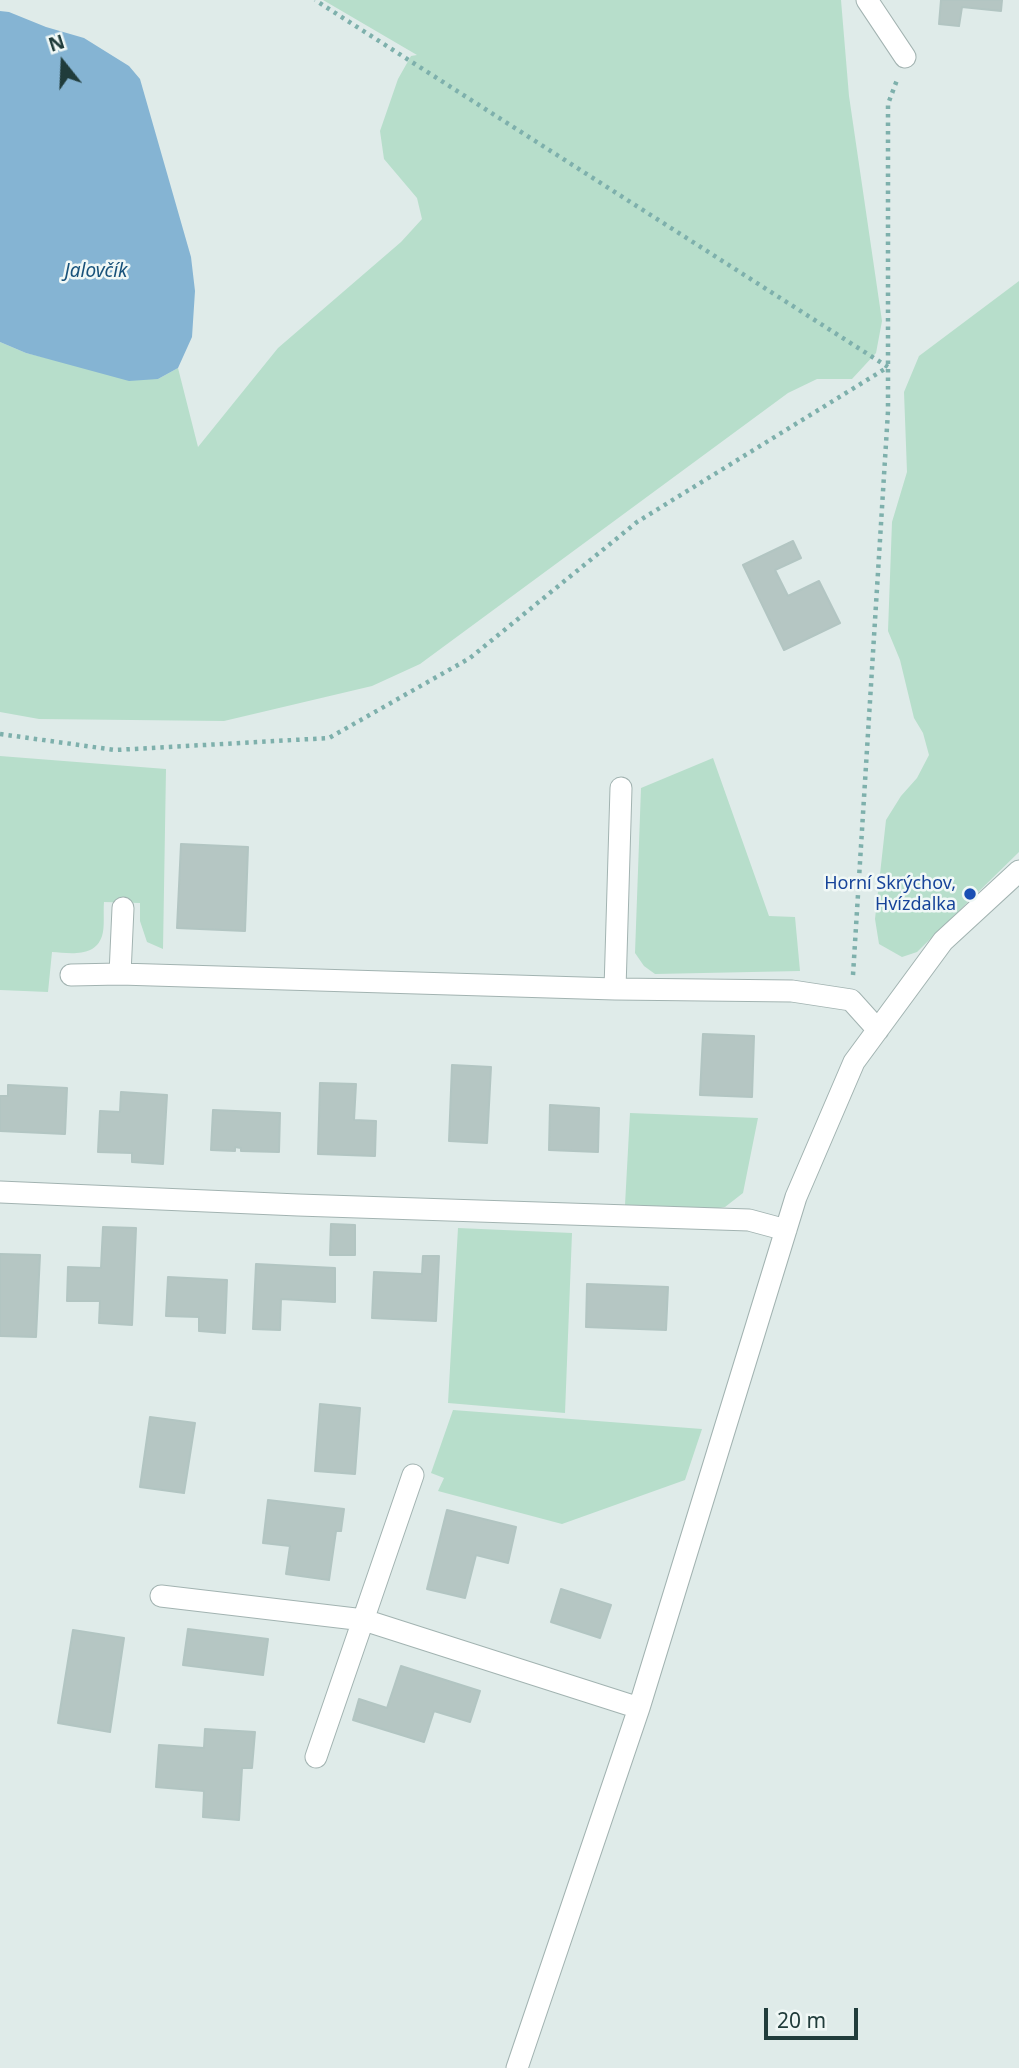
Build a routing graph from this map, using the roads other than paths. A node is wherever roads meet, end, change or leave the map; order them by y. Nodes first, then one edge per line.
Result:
1 (867, 0) edge
2 (905, 57) road end
3 (621, 788) dead end
4 (1019, 871) edge
5 (123, 908) dead end
6 (120, 974) junction
7 (71, 975) dead end
8 (615, 989) junction
9 (878, 1030) junction
10 (0, 1192) edge
11 (786, 1230) junction
12 (413, 1475) dead end
13 (161, 1596) dead end
14 (364, 1620) junction
15 (639, 1708) junction
16 (316, 1757) dead end
17 (517, 2068) edge

1 - 2 street
3 - 8 street
4 - 9 street
5 - 6 street
6 - 7 street
6 - 8 street
8 - 9 street
9 - 11 street
10 - 11 street
11 - 15 street
12 - 14 street
13 - 14 street
14 - 15 street
14 - 16 street
15 - 17 street

